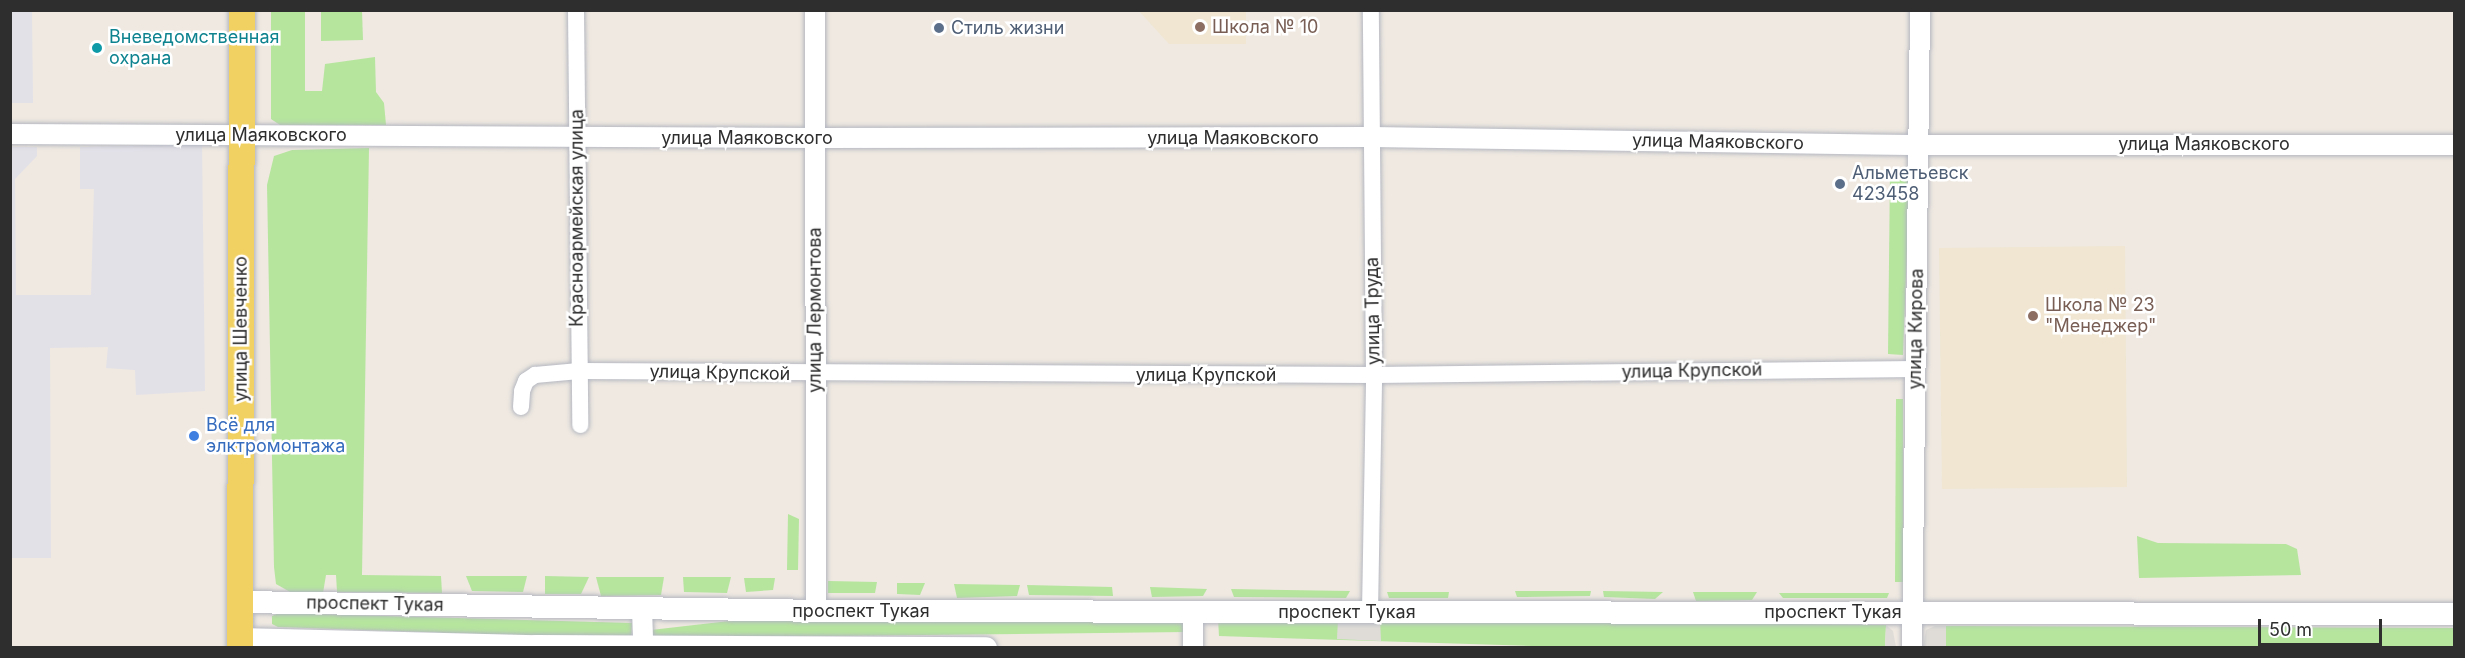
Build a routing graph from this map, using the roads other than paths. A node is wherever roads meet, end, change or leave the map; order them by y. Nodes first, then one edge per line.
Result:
1 (242, 10) edge
2 (576, 10) edge
3 (815, 10) edge
4 (1371, 10) edge
5 (1920, 10) edge
6 (10, 134) edge
7 (242, 135) junction
8 (576, 136) junction
9 (1371, 137) junction
10 (814, 138) junction
11 (1919, 145) junction
12 (2454, 145) edge
13 (1916, 369) junction
14 (579, 371) junction
15 (816, 374) junction
16 (1374, 375) junction
17 (521, 407) dead end
18 (580, 425) dead end
19 (239, 602) junction
20 (642, 609) junction
21 (816, 610) junction
22 (1193, 612) junction
23 (1370, 612) junction
24 (1914, 613) junction
25 (2454, 614) edge
26 (239, 643) edge
27 (643, 644) junction
28 (986, 648) edge
29 (1193, 648) edge
30 (1912, 648) edge

1 - 7 main road, улица Шевченко
2 - 8 street, Красноармейская улица
3 - 10 street, улица Лермонтова
4 - 9 street, улица Труда
5 - 11 street, улица Кирова
6 - 7 street, улица Маяковского
7 - 8 street, улица Маяковского
7 - 19 main road, улица Шевченко
8 - 10 street, улица Маяковского
8 - 14 street, Красноармейская улица
9 - 10 street, улица Маяковского
9 - 11 street, улица Маяковского
9 - 16 street, улица Труда
10 - 15 street, улица Лермонтова
11 - 12 street, улица Маяковского
11 - 13 street, улица Кирова
13 - 16 street, улица Крупской
13 - 24 street, улица Кирова
14 - 15 street, улица Крупской
14 - 17 street, улица Крупской
14 - 18 street, Красноармейская улица
15 - 16 street, улица Крупской
15 - 21 street, улица Лермонтова
16 - 23 street, улица Труда
19 - 20 main road, проспект Тукая
19 - 26 main road, улица Шевченко
20 - 21 main road, проспект Тукая
20 - 27 street
21 - 22 main road, проспект Тукая
22 - 23 main road, проспект Тукая
22 - 29 street
23 - 24 main road, проспект Тукая
24 - 25 main road, проспект Тукая
24 - 30 street, улица Кирова
26 - 27 main road, проспект Тукая
27 - 28 main road, проспект Тукая

